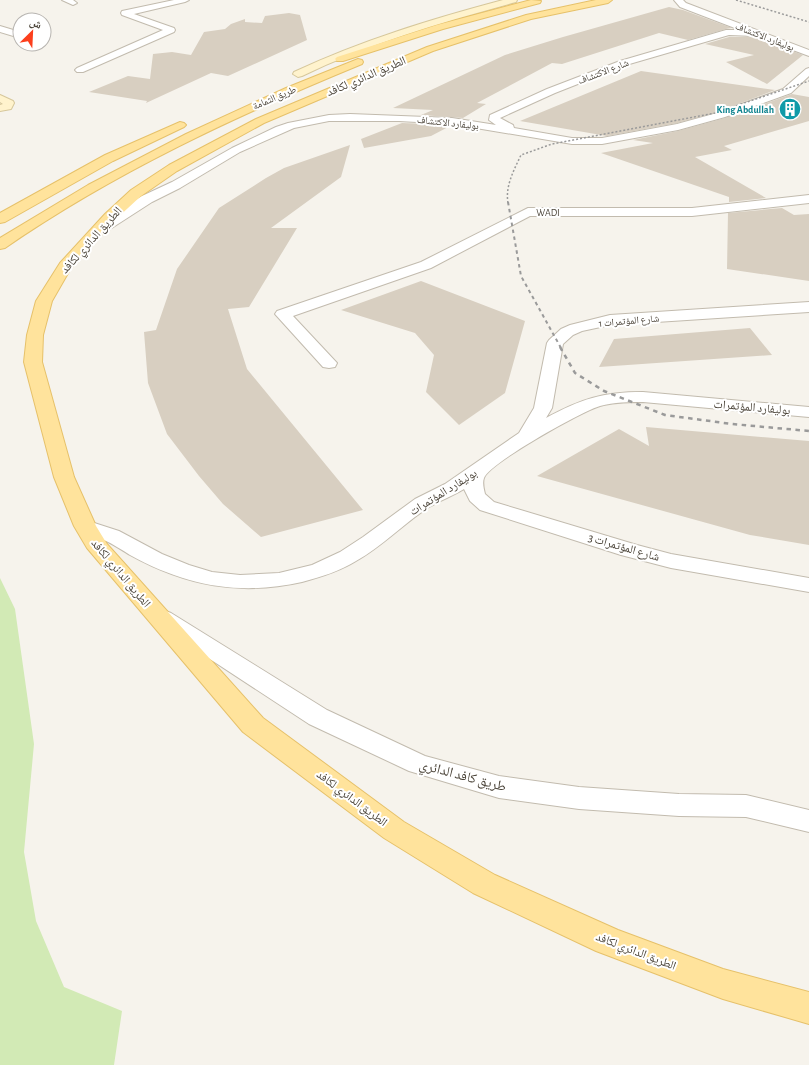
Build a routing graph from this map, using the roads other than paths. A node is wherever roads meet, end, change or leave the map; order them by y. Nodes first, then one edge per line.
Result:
1 (185, 0) edge
2 (513, 0) edge
3 (540, 0) edge
4 (568, 0) edge
5 (608, 0) edge
6 (678, 0) edge
7 (0, 29) edge
8 (12, 33) edge
9 (756, 33) junction
10 (809, 53) edge
11 (80, 70) dead end
12 (809, 71) edge
13 (805, 80) edge
14 (788, 91) junction
15 (802, 94) dead end
16 (0, 98) edge
17 (0, 108) edge
18 (192, 119) dead end
19 (530, 133) junction
20 (809, 199) edge
21 (0, 219) edge
22 (99, 230) junction
23 (0, 245) edge
24 (809, 307) edge
25 (329, 363) dead end
26 (809, 412) edge
27 (525, 437) junction
28 (481, 469) junction
29 (85, 526) junction
30 (809, 585) edge
31 (154, 612) junction
32 (809, 821) edge
33 (809, 1008) edge

1 - 11 street
2 - 3 main road, طريق الثمامة
4 - 23 main road, طريق الثمامة
5 - 22 main road, الطريق الدائري لكافد
6 - 9 street, بوليفارد الاكتشاف
7 - 8 street
9 - 10 street, بوليفارد الاكتشاف
9 - 19 street, شارع الاكتشاف
12 - 13 street, بوليفارد الاكتشاف
13 - 14 street, بوليفارد الاكتشاف
14 - 15 street
14 - 19 street, بوليفارد الاكتشاف
16 - 17 main road
18 - 21 main road
19 - 22 street, بوليفارد الاكتشاف
20 - 25 street, WADI
22 - 29 main road, الطريق الدائري لكافد
24 - 27 street, شارع المؤتمرات 1
26 - 27 street, بوليفارد المؤتمرات
27 - 28 street, بوليفارد المؤتمرات
28 - 29 street, بوليفارد المؤتمرات
28 - 30 street, شارع المؤتمرات 3
29 - 31 main road, الطريق الدائري لكافد
31 - 32 street, طريق كافد الدائري
31 - 33 main road, الطريق الدائري لكافد

